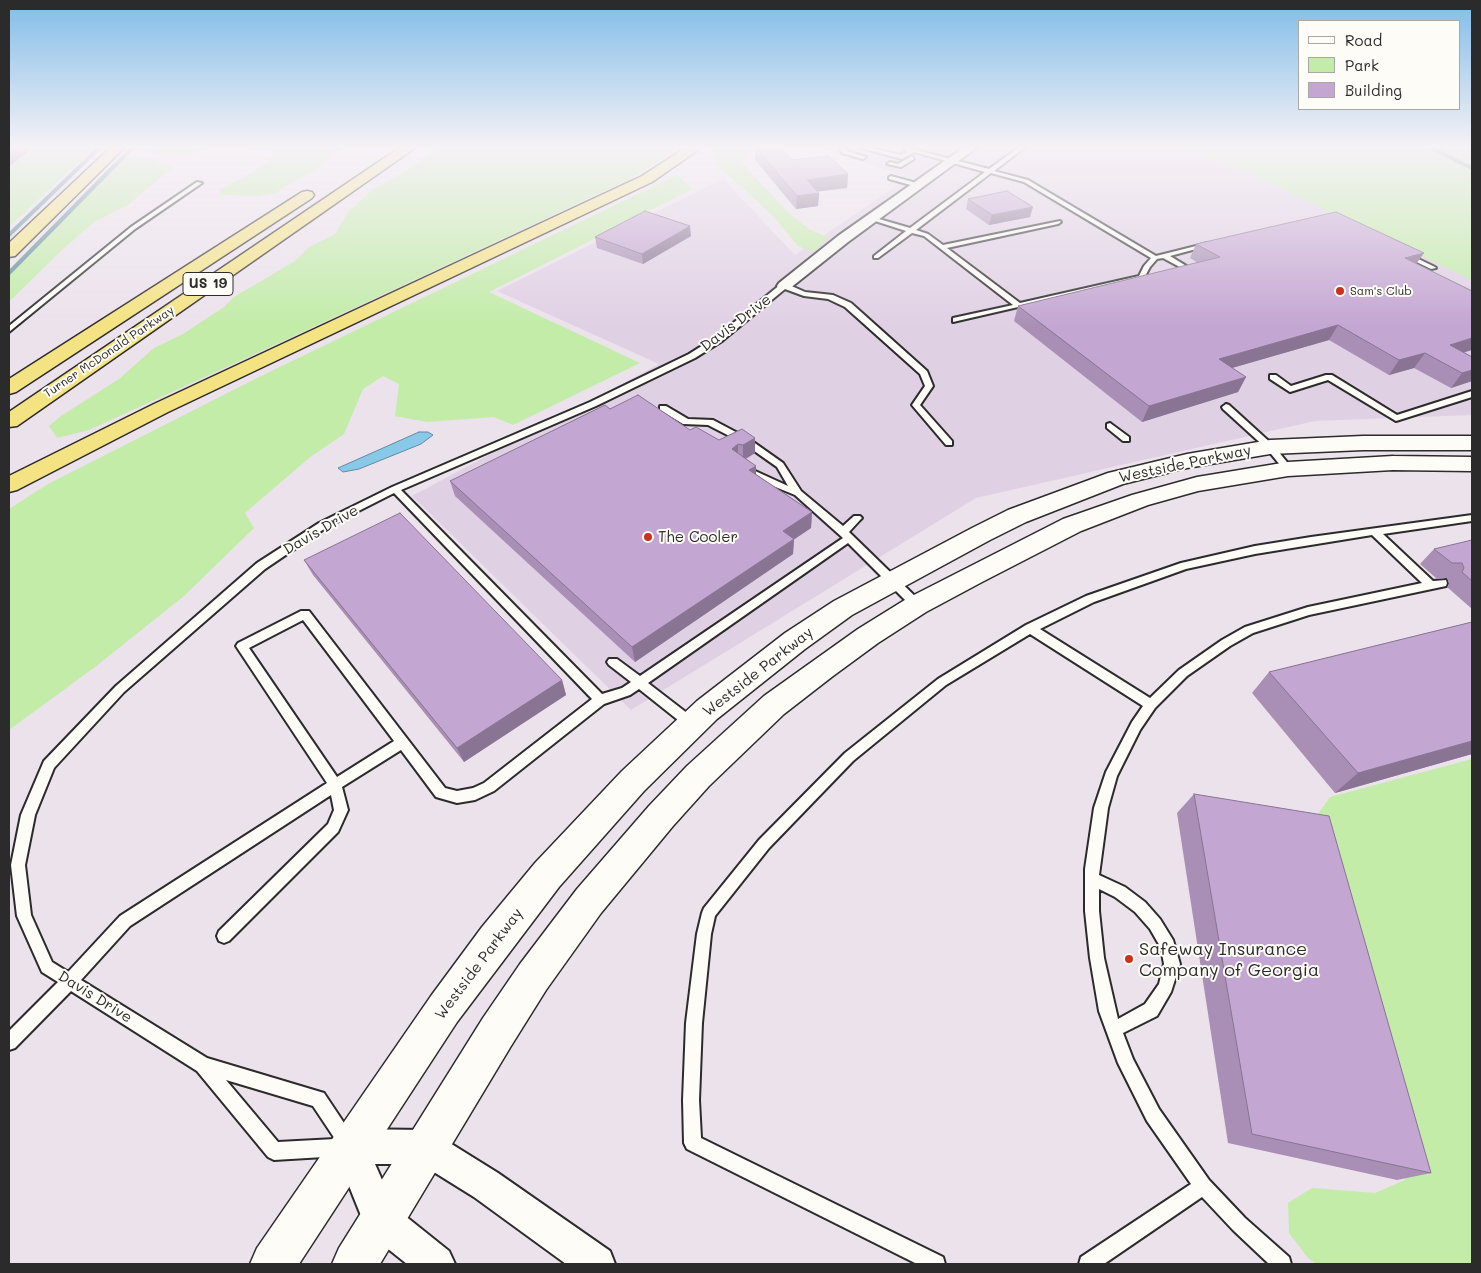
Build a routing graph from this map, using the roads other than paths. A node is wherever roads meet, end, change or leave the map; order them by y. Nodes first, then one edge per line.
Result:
1 (55, 207) edge
2 (163, 207) edge
3 (287, 207) edge
4 (321, 207) edge
5 (587, 207) edge
6 (888, 207) edge
7 (941, 207) edge
8 (1072, 207) edge
9 (872, 219) junction
10 (1058, 222) dead end
11 (910, 230) junction
12 (1216, 243) edge
13 (942, 247) junction
14 (1399, 251) edge
15 (9, 252) edge
16 (1165, 256) junction
17 (876, 257) dead end
18 (1156, 258) junction
19 (1433, 268) dead end
20 (1191, 271) edge
21 (784, 286) junction
22 (1018, 305) junction
23 (956, 320) dead end
24 (9, 330) edge
25 (1273, 377) dead end
26 (9, 388) edge
27 (1472, 394) edge
28 (1226, 407) dead end
29 (663, 408) dead end
30 (9, 421) edge
31 (686, 422) junction
32 (1110, 426) dead end
33 (693, 433) edge
34 (1126, 438) dead end
35 (949, 443) dead end
36 (1472, 443) edge
37 (1270, 447) junction
38 (739, 464) edge
39 (1472, 464) edge
40 (1288, 469) junction
41 (9, 486) edge
42 (394, 489) junction
43 (798, 493) junction
44 (857, 518) dead end
45 (1472, 518) edge
46 (1376, 532) junction
47 (846, 535) junction
48 (891, 580) junction
49 (917, 605) junction
50 (1030, 628) junction
51 (613, 662) dead end
52 (639, 682) junction
53 (600, 700) junction
54 (1151, 705) junction
55 (692, 724) junction
56 (401, 743) junction
57 (335, 785) junction
58 (13, 867) edge
59 (1092, 878) junction
60 (224, 936) dead end
61 (70, 981) junction
62 (1114, 1029) junction
63 (9, 1042) edge
64 (203, 1066) junction
65 (350, 1146) junction
66 (425, 1147) junction
67 (1202, 1186) junction
68 (381, 1220) junction
69 (273, 1264) edge
70 (355, 1264) edge
71 (436, 1264) edge
72 (597, 1264) edge
73 (936, 1264) edge
74 (1088, 1264) edge
75 (1282, 1264) edge

1 - 15 highway
2 - 24 lane
3 - 26 highway, Turner McDonald Parkway / US 19
4 - 30 highway, Turner McDonald Parkway / US 19
5 - 41 highway
6 - 9 street, Davis Drive
7 - 11 lane
8 - 18 lane
9 - 11 lane
9 - 21 street, Davis Drive
10 - 13 lane
11 - 13 lane
11 - 17 lane
12 - 16 lane
13 - 22 lane
14 - 19 lane
16 - 18 lane
16 - 20 lane
18 - 22 lane
21 - 35 lane
21 - 42 lane, Davis Drive
22 - 23 lane
25 - 27 lane
28 - 37 lane
29 - 31 lane
31 - 33 lane
31 - 43 lane
32 - 34 lane
36 - 37 main road, Westside Parkway
37 - 40 lane
37 - 48 main road, Westside Parkway
38 - 43 lane
39 - 40 main road, Westside Parkway
40 - 49 main road, Westside Parkway
42 - 53 lane
42 - 58 lane, Davis Drive
43 - 47 lane
44 - 47 lane
45 - 46 lane
46 - 50 lane
46 - 54 lane
47 - 48 lane
47 - 52 lane
48 - 49 lane
48 - 55 main road, Westside Parkway
49 - 66 main road, Westside Parkway
50 - 54 lane
50 - 73 lane
51 - 52 lane
52 - 53 lane
52 - 55 lane
53 - 56 lane
54 - 59 lane
55 - 65 main road, Westside Parkway
56 - 57 lane
56 - 57 lane
57 - 60 lane
57 - 61 lane
58 - 61 lane, Davis Drive
59 - 62 lane
59 - 62 lane
61 - 63 lane
61 - 64 lane, Davis Drive
62 - 67 lane
64 - 65 lane, Davis Drive
64 - 65 lane, Davis Drive
65 - 66 street
65 - 68 street
65 - 69 main road, Westside Parkway
66 - 68 main road, Westside Parkway
66 - 72 street
67 - 74 lane
67 - 75 lane
68 - 70 main road, Westside Parkway
68 - 71 street

